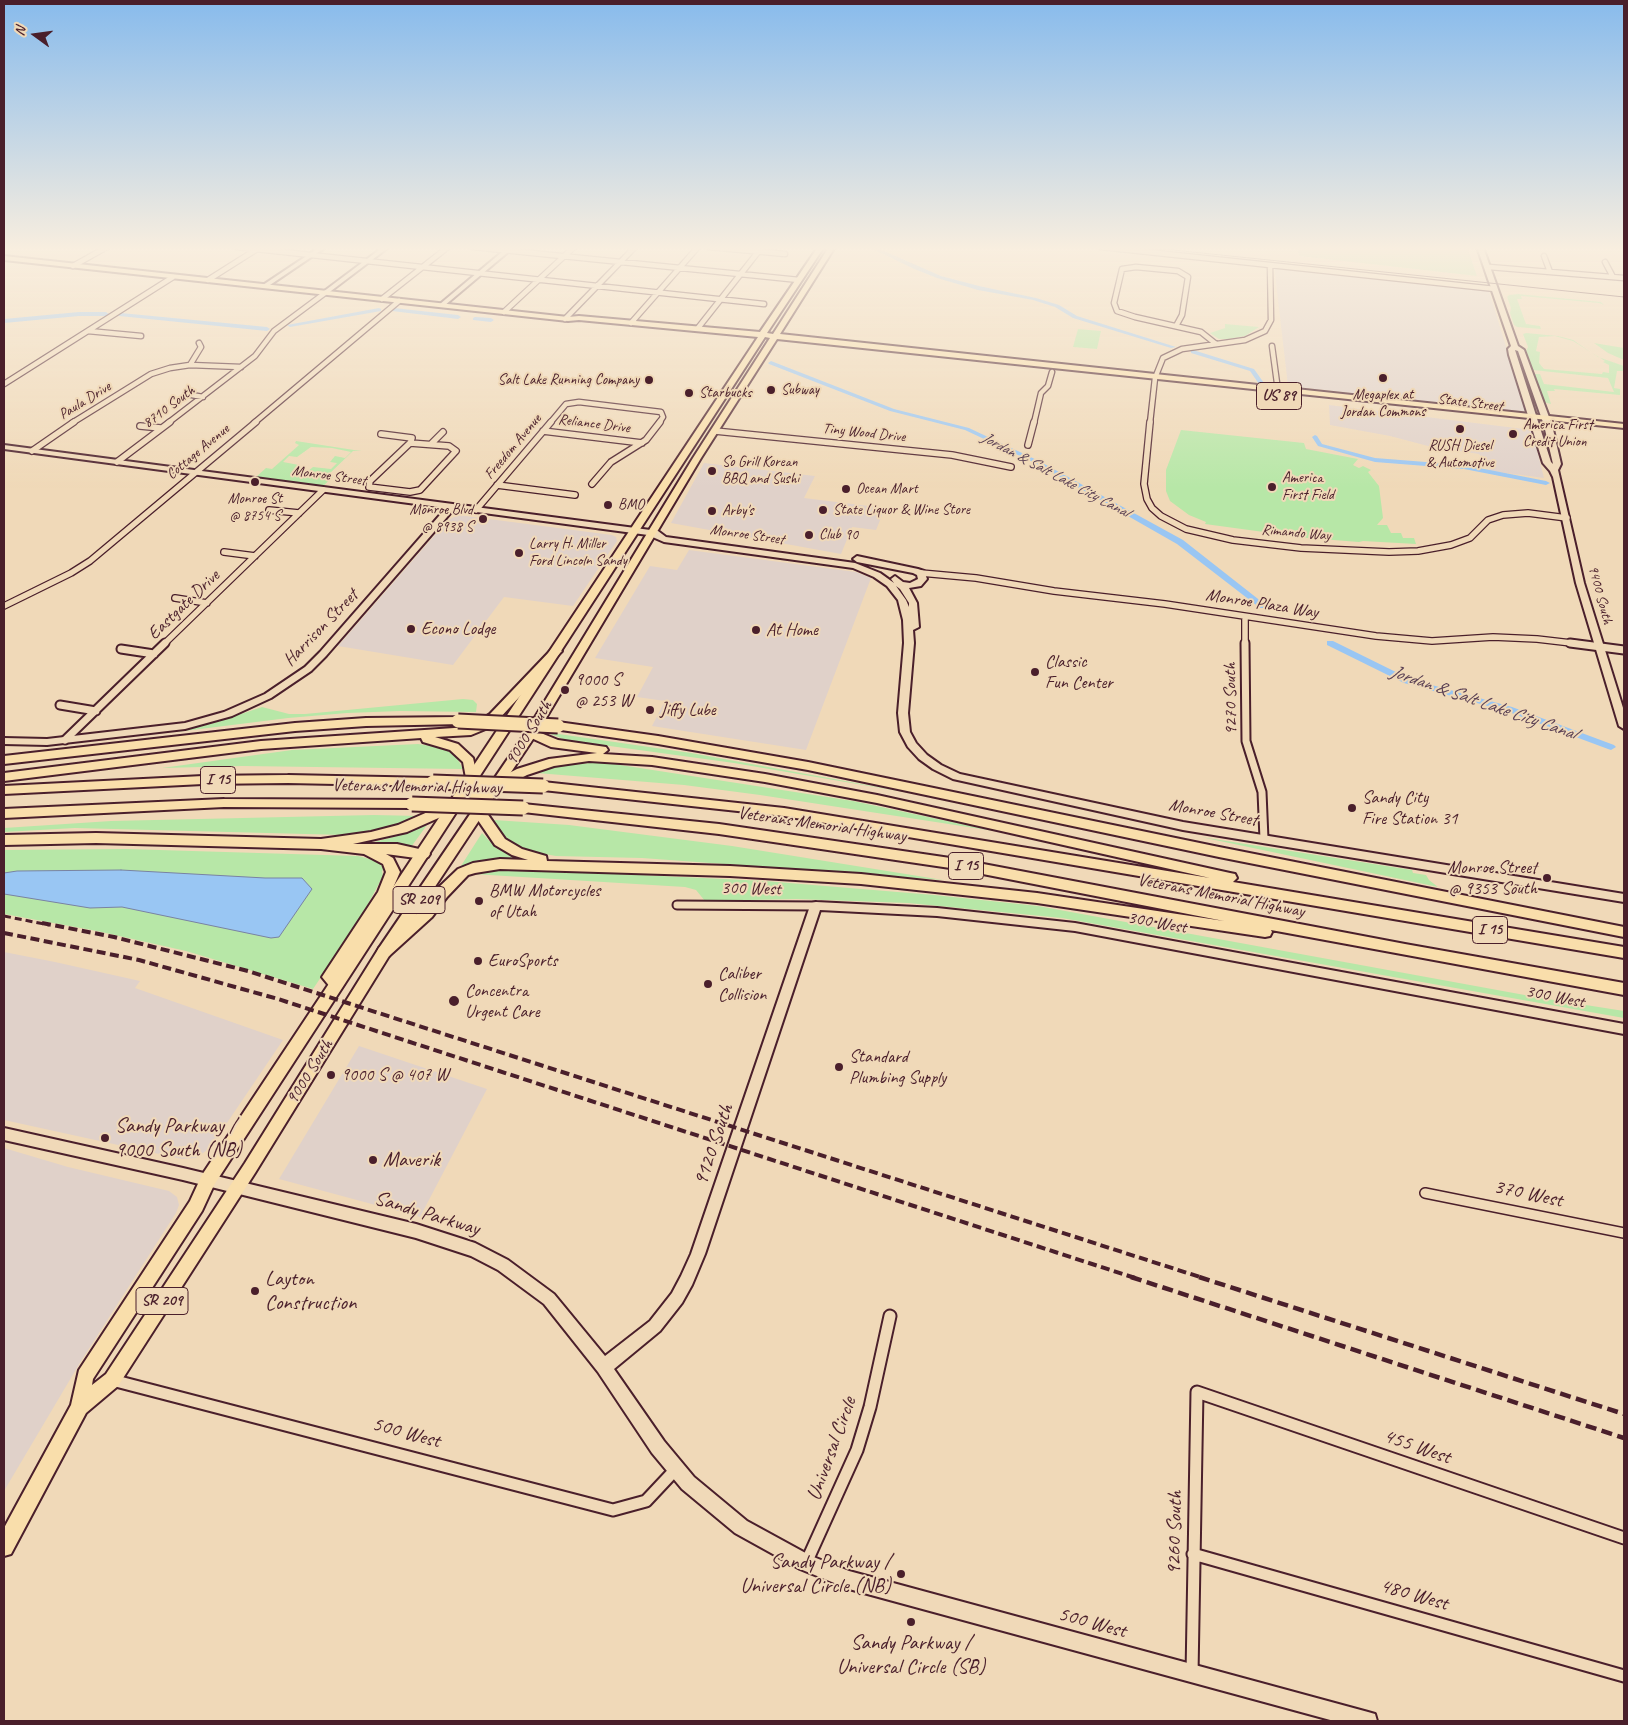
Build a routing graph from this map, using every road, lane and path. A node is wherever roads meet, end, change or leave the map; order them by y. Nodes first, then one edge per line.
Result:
1 (93, 328) edge
2 (277, 328) edge
3 (367, 328) edge
4 (640, 328) edge
5 (691, 328) edge
6 (698, 328) joint
7 (768, 328) edge
8 (781, 328) edge
9 (1182, 328) edge
10 (1268, 328) edge
11 (1508, 328) edge
12 (88, 331) junction
13 (141, 336) dead end
14 (761, 338) junction
15 (774, 339) junction
16 (199, 343) dead end
17 (1216, 344) junction
18 (1272, 346) dead end
19 (1515, 347) junction
20 (190, 365) junction
21 (241, 367) junction
22 (1052, 372) junction
23 (1155, 380) junction
24 (1277, 383) dead end
25 (4, 384) edge
26 (186, 394) dead end
27 (203, 397) junction
28 (1533, 420) junction
29 (1546, 421) junction
30 (140, 426) dead end
31 (1624, 426) edge
32 (161, 428) junction
33 (543, 431) junction
34 (715, 431) junction
35 (443, 432) dead end
36 (1624, 433) edge
37 (382, 434) dead end
38 (410, 443) junction
39 (642, 443) junction
40 (431, 444) junction
41 (1028, 444) dead end
42 (4, 447) edge
43 (32, 451) junction
44 (117, 462) junction
45 (1011, 467) dead end
46 (1554, 470) junction
47 (193, 472) junction
48 (592, 484) dead end
49 (497, 485) junction
50 (323, 490) junction
51 (392, 490) junction
52 (575, 495) dead end
53 (385, 499) junction
54 (452, 507) junction
55 (269, 510) dead end
56 (476, 510) junction
57 (299, 513) junction
58 (1567, 518) junction
59 (633, 532) junction
60 (651, 534) junction
61 (224, 552) dead end
62 (255, 556) junction
63 (833, 556) junction
64 (861, 567) junction
65 (921, 573) junction
66 (902, 585) junction
67 (175, 598) dead end
68 (207, 603) junction
69 (4, 606) edge
70 (1245, 616) junction
71 (909, 643) junction
72 (1600, 646) junction
73 (121, 649) dead end
74 (1624, 650) edge
75 (556, 651) junction
76 (154, 654) junction
77 (60, 705) dead end
78 (96, 711) junction
79 (1624, 723) edge
80 (531, 733) junction
81 (413, 736) junction
82 (65, 740) junction
83 (4, 741) edge
84 (4, 760) edge
85 (652, 761) junction
86 (4, 775) edge
87 (471, 779) junction
88 (494, 786) junction
89 (4, 790) edge
90 (476, 796) junction
91 (453, 807) junction
92 (478, 810) junction
93 (4, 814) edge
94 (1264, 839) junction
95 (4, 840) edge
96 (321, 844) junction
97 (367, 850) junction
98 (423, 854) junction
99 (624, 867) junction
100 (1624, 898) edge
101 (677, 905) dead end
102 (816, 906) junction
103 (1357, 909) junction
104 (1624, 932) edge
105 (1405, 950) junction
106 (384, 952) junction
107 (1624, 953) edge
108 (336, 984) junction
109 (1624, 989) edge
110 (1624, 1029) edge
111 (4, 1134) edge
112 (208, 1180) junction
113 (236, 1187) junction
114 (1425, 1193) dead end
115 (1624, 1233) edge
116 (890, 1316) dead end
117 (604, 1367) junction
118 (112, 1380) junction
119 (1197, 1392) joint
120 (80, 1407) junction
121 (676, 1469) junction
122 (1624, 1538) edge
123 (4, 1547) edge
124 (1193, 1554) junction
125 (806, 1563) junction
126 (1192, 1674) junction
127 (1624, 1676) edge
128 (1368, 1721) edge

1 - 12 street
2 - 21 street, 8710 South
3 - 47 street, Cottage Avenue
4 - 14 main road, State Street / US 89
5 - 6 main road, State Street / US 89
6 - 14 main road, State Street / US 89
7 - 14 main road, 9000 South / SR 209
8 - 15 main road, 9000 South / SR 209
9 - 17 street
10 - 17 street
11 - 19 street, 9400 South
12 - 13 street
12 - 25 street
14 - 15 main road, State Street / US 89
14 - 59 main road, 9000 South / SR 209
15 - 22 main road, State Street / US 89
15 - 23 main road, State Street / US 89
15 - 34 main road, 9000 South / SR 209
16 - 20 street
17 - 23 street
18 - 24 street
19 - 28 street, 9400 South
19 - 29 street, 9400 South
20 - 21 street, Paula Drive
20 - 43 street, Paula Drive
21 - 27 street, 8710 South
22 - 23 main road, State Street / US 89
22 - 41 street
23 - 28 main road, State Street / US 89
23 - 58 street, Rimando Way
26 - 27 street
27 - 32 street, 8710 South
28 - 29 main road, State Street / US 89
28 - 46 street, 9400 South
29 - 31 main road, State Street / US 89
29 - 36 main road, State Street / US 89
29 - 46 street, 9400 South
30 - 32 street
32 - 44 street, 8710 South
33 - 39 street, Reliance Drive
33 - 39 street, Freedom Avenue
33 - 49 street, Freedom Avenue
34 - 45 street, Tiny Wood Drive
34 - 60 main road, 9000 South / SR 209
35 - 40 street
37 - 38 street
38 - 40 street
38 - 51 street
39 - 48 street
40 - 51 street
42 - 43 street, Monroe Street
43 - 44 street, Monroe Street
44 - 47 street, Monroe Street
46 - 58 street, 9400 South
47 - 50 street, Monroe Street
47 - 69 street, Cottage Avenue
49 - 52 street
49 - 56 street, Freedom Avenue
50 - 53 street, Monroe Street
50 - 57 street, Eastgate Drive
51 - 53 street
53 - 54 street, Monroe Street
54 - 56 street, Monroe Street
54 - 82 street, Harrison Street
55 - 57 street
56 - 59 street, Monroe Street
57 - 62 street, Eastgate Drive
58 - 72 street, 9400 South
59 - 60 street, Monroe Street
59 - 75 main road, 9000 South / SR 209
60 - 63 street, Monroe Street
60 - 64 street, Monroe Street
60 - 80 main road, 9000 South / SR 209
61 - 62 street
62 - 68 street, Eastgate Drive
63 - 65 street
63 - 66 street, Monroe Street
64 - 66 street
64 - 71 street, Monroe Street
65 - 66 street
65 - 70 street, Monroe Plaza Way
66 - 71 street
67 - 68 street
68 - 76 street, Eastgate Drive
70 - 72 street, Monroe Plaza Way
70 - 94 street, 9270 South
71 - 94 street, Monroe Street
72 - 74 street, Monroe Plaza Way
72 - 79 street, 9400 South
73 - 76 street
75 - 81 highway
75 - 87 main road, 9000 South / SR 209
76 - 78 street, Eastgate Drive
77 - 78 street
78 - 82 street, Eastgate Drive
80 - 85 highway
80 - 88 main road, 9000 South / SR 209
81 - 86 highway
81 - 87 highway
82 - 83 street, Harrison Street
84 - 104 highway, bridge
85 - 88 highway
85 - 103 highway
87 - 90 highway
87 - 91 main road, 9000 South / SR 209
88 - 90 highway
88 - 92 main road, 9000 South / SR 209
89 - 103 highway, Veterans Memorial Highway / I 15, bridge
90 - 91 highway
90 - 92 highway
91 - 96 highway
91 - 98 main road, 9000 South / SR 209
92 - 99 highway
92 - 106 main road, 9000 South / SR 209
93 - 105 highway, Veterans Memorial Highway / I 15, bridge
94 - 100 street, Monroe Street
95 - 96 highway
96 - 97 highway
97 - 98 highway
97 - 108 highway
98 - 108 main road, 9000 South / SR 209
99 - 105 highway
99 - 106 highway
101 - 102 street, 300 West
102 - 110 street, 300 West
102 - 117 street, 9120 South
103 - 107 highway, Veterans Memorial Highway / I 15
105 - 109 highway, Veterans Memorial Highway / I 15
106 - 113 main road, 9000 South / SR 209
108 - 112 main road, 9000 South / SR 209
111 - 112 street, Sandy Parkway
112 - 113 street, Sandy Parkway
112 - 120 main road, 9000 South / SR 209
113 - 117 street, Sandy Parkway
113 - 118 main road, 9000 South / SR 209
114 - 115 street, 370 West
116 - 125 street, Universal Circle
117 - 121 street, Sandy Parkway
118 - 120 main road, 9000 South / SR 209
118 - 121 street, 500 West
119 - 122 street, 455 West
119 - 124 street, 9260 South
120 - 123 main road, 9000 South / SR 209
121 - 125 street, Sandy Parkway
124 - 126 street, 9260 South
124 - 127 street, 480 West
125 - 126 street, 500 West
126 - 128 street, 500 West

